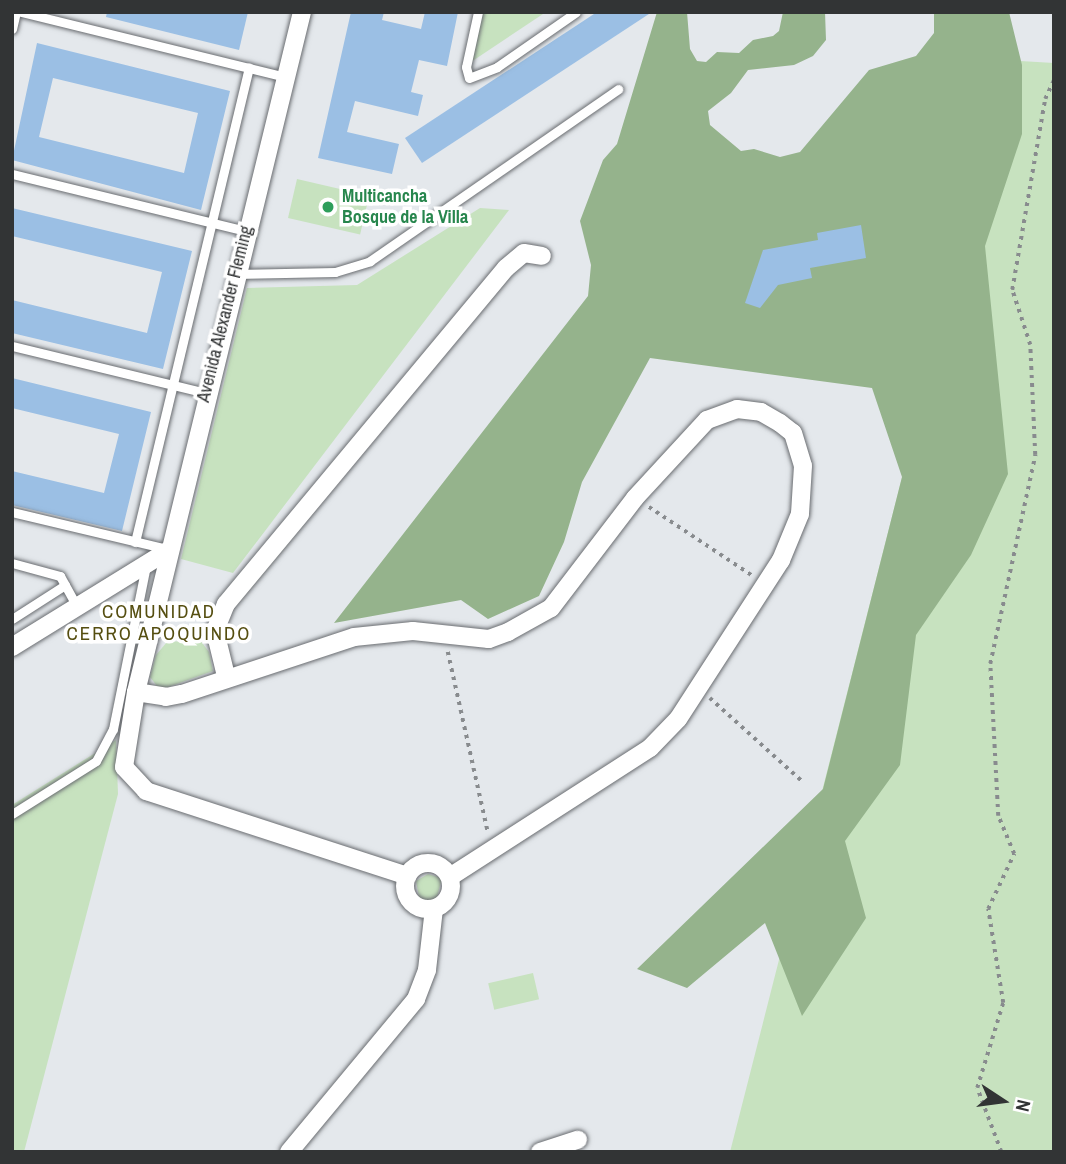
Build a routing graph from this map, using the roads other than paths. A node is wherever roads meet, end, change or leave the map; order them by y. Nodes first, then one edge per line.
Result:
1 (19, 12) edge
2 (302, 12) edge
3 (478, 12) edge
4 (576, 12) edge
5 (12, 29) edge
6 (249, 67) junction
7 (285, 77) junction
8 (618, 89) dead end
9 (12, 174) edge
10 (212, 222) junction
11 (245, 230) junction
12 (542, 256) dead end
13 (235, 275) junction
14 (12, 346) edge
15 (173, 385) junction
16 (206, 393) junction
17 (12, 512) edge
18 (135, 542) junction
19 (169, 550) junction
20 (12, 563) edge
21 (146, 564) junction
22 (65, 585) junction
23 (78, 607) junction
24 (12, 619) edge
25 (12, 647) edge
26 (226, 676) junction
27 (136, 692) junction
28 (12, 814) edge
29 (408, 876) junction
30 (450, 877) junction
31 (434, 909) junction
32 (578, 1140) dead end
33 (289, 1152) edge
34 (540, 1152) edge

1 - 5 lane
1 - 6 lane
2 - 7 street, Avenida Alexander Fleming
3 - 4 lane
6 - 7 lane
6 - 10 lane
7 - 11 street, Avenida Alexander Fleming
8 - 13 lane
9 - 10 lane
10 - 11 lane
10 - 15 lane
11 - 13 street, Avenida Alexander Fleming
12 - 26 street
13 - 16 street, Avenida Alexander Fleming
14 - 15 lane
15 - 16 lane
15 - 18 lane
16 - 19 street, Avenida Alexander Fleming
17 - 18 lane
18 - 19 lane
19 - 21 street
19 - 27 street, Avenida Alexander Fleming
20 - 22 lane
21 - 23 street
21 - 28 lane
22 - 23 lane
22 - 24 lane
23 - 25 street
26 - 27 street
26 - 30 street
27 - 29 street, Avenida Alexander Fleming
29 - 30 street
29 - 31 street
30 - 31 street
31 - 33 street
32 - 34 street

